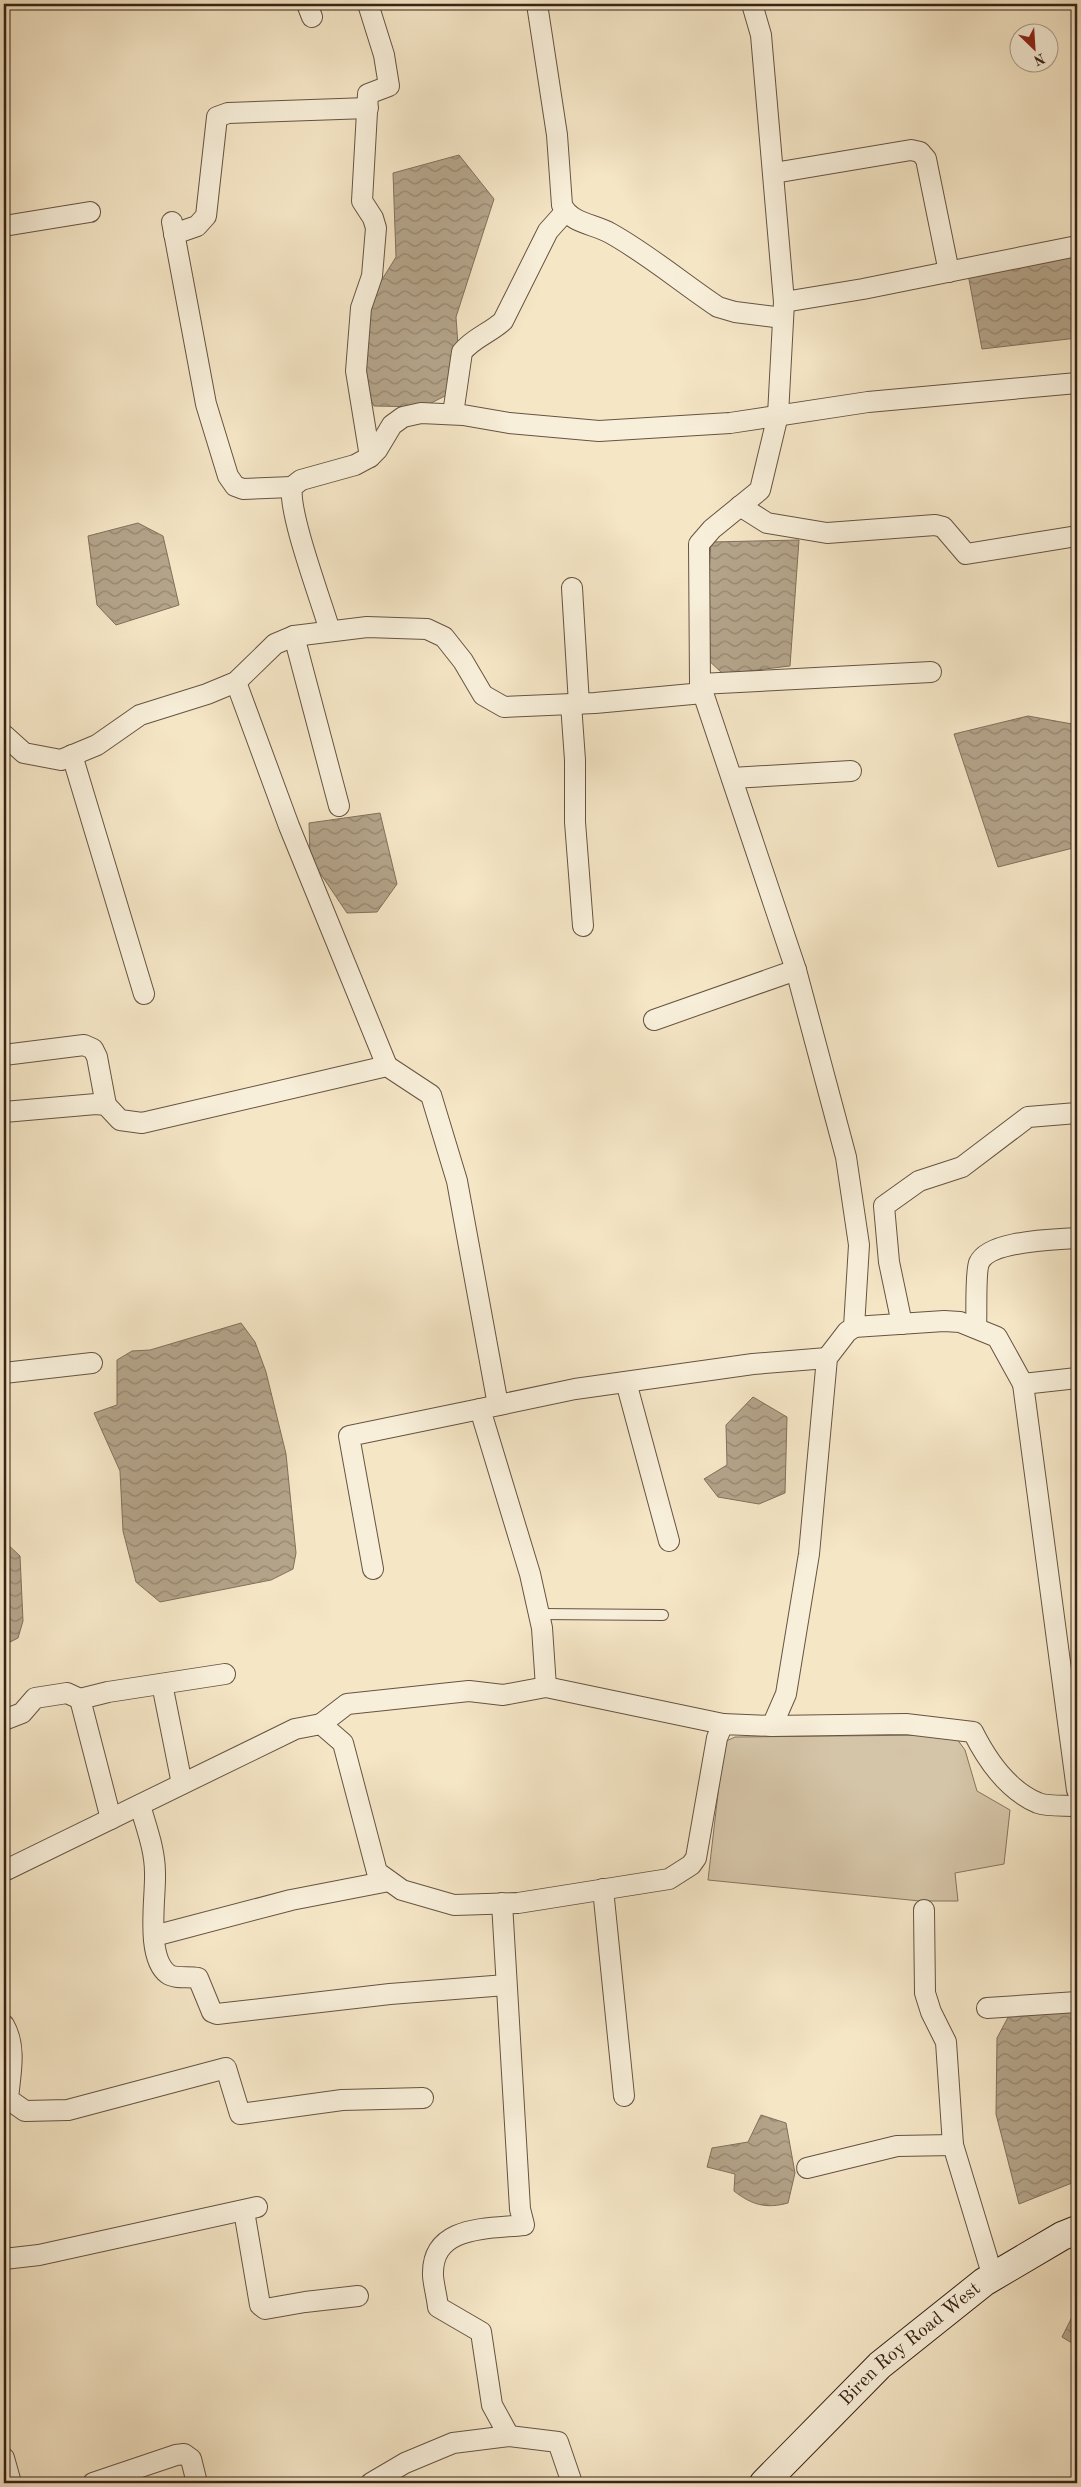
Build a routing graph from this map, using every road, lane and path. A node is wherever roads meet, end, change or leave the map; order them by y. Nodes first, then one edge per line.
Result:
1 (368, 4) edge
2 (537, 4) edge
3 (752, 4) edge
4 (368, 108) junction
5 (774, 172) junction
6 (90, 212) dead end
7 (565, 212) junction
8 (4, 226) edge
9 (1077, 246) edge
10 (949, 272) junction
11 (783, 310) junction
12 (1077, 384) edge
13 (453, 414) junction
14 (778, 415) junction
15 (370, 457) junction
16 (292, 487) junction
17 (740, 506) junction
18 (1077, 536) edge
19 (1077, 540) edge
20 (572, 588) dead end
21 (330, 631) junction
22 (294, 636) junction
23 (930, 672) dead end
24 (236, 682) junction
25 (702, 689) junction
26 (575, 704) junction
27 (4, 735) edge
28 (72, 755) junction
29 (851, 771) dead end
30 (732, 778) junction
31 (339, 806) dead end
32 (583, 926) dead end
33 (796, 970) junction
34 (144, 994) dead end
35 (654, 1020) dead end
36 (4, 1055) edge
37 (388, 1066) junction
38 (106, 1105) junction
39 (4, 1112) edge
40 (1077, 1113) edge
41 (1077, 1238) edge
42 (902, 1324) junction
43 (854, 1327) junction
44 (976, 1328) junction
45 (827, 1358) junction
46 (92, 1363) dead end
47 (4, 1373) edge
48 (1077, 1378) edge
49 (626, 1382) junction
50 (1023, 1384) junction
51 (489, 1407) junction
52 (669, 1541) dead end
53 (373, 1569) dead end
54 (539, 1614) junction
55 (663, 1615) dead end
56 (225, 1674) dead end
57 (162, 1684) junction
58 (546, 1687) junction
59 (80, 1699) junction
60 (4, 1720) edge
61 (320, 1724) junction
62 (723, 1724) junction
63 (772, 1726) junction
64 (182, 1784) junction
65 (1077, 1790) edge
66 (140, 1805) junction
67 (1077, 1806) edge
68 (111, 1819) junction
69 (4, 1871) edge
70 (389, 1881) junction
71 (603, 1889) junction
72 (502, 1904) junction
73 (924, 1910) dead end
74 (154, 1936) junction
75 (506, 1985) junction
76 (1077, 2002) edge
77 (987, 2008) dead end
78 (6, 2037) edge
79 (624, 2096) dead end
80 (423, 2098) dead end
81 (6, 2101) edge
82 (953, 2145) junction
83 (807, 2168) dead end
84 (1077, 2230) edge
85 (4, 2258) edge
86 (993, 2277) junction
87 (358, 2296) dead end
88 (509, 2436) junction
89 (4, 2458) edge
90 (10, 2483) edge
91 (94, 2483) edge
92 (197, 2483) edge
93 (371, 2483) edge
94 (572, 2483) edge
95 (764, 2483) edge

1 - 4 street
2 - 7 street
3 - 5 street
4 - 15 street
4 - 16 street
5 - 10 street
5 - 11 street
6 - 8 street
7 - 11 street
7 - 13 street
9 - 10 street
10 - 11 street
11 - 14 street
12 - 14 street
13 - 14 street
13 - 15 street
14 - 17 street
15 - 16 street
16 - 21 street
17 - 18 street
17 - 25 street
18 - 19 street
20 - 26 street
21 - 22 street
21 - 26 street
22 - 24 street
22 - 31 street
23 - 25 street
24 - 28 street
24 - 37 street
25 - 26 street
25 - 30 street
26 - 32 street
27 - 28 street
28 - 34 street
29 - 30 street
30 - 33 street
33 - 35 street
33 - 43 street
36 - 38 street
37 - 38 street
37 - 51 street
38 - 39 street
40 - 42 street
41 - 44 street
42 - 43 street
42 - 44 street
43 - 45 street
44 - 50 street
45 - 49 street
45 - 63 street
46 - 47 street
48 - 50 street
49 - 51 street
49 - 52 street
50 - 65 street
51 - 53 street
51 - 54 street
54 - 55 lane
54 - 58 street
56 - 57 street
57 - 59 street
57 - 64 street
58 - 61 street
58 - 62 street
59 - 60 street
59 - 68 street
61 - 64 street
61 - 70 street
62 - 63 street
62 - 71 street
63 - 67 street
64 - 66 street
66 - 68 street
66 - 74 street
68 - 69 street
70 - 72 street
70 - 74 street
71 - 72 street
71 - 79 street
72 - 75 street
73 - 82 street
74 - 75 street
75 - 88 street
76 - 77 street
78 - 81 street
80 - 81 street
82 - 83 street
82 - 86 street
84 - 86 main road, Biren Roy Road West
85 - 87 street
86 - 95 main road, Biren Roy Road West
88 - 93 street
88 - 94 street
89 - 90 street
91 - 92 street

